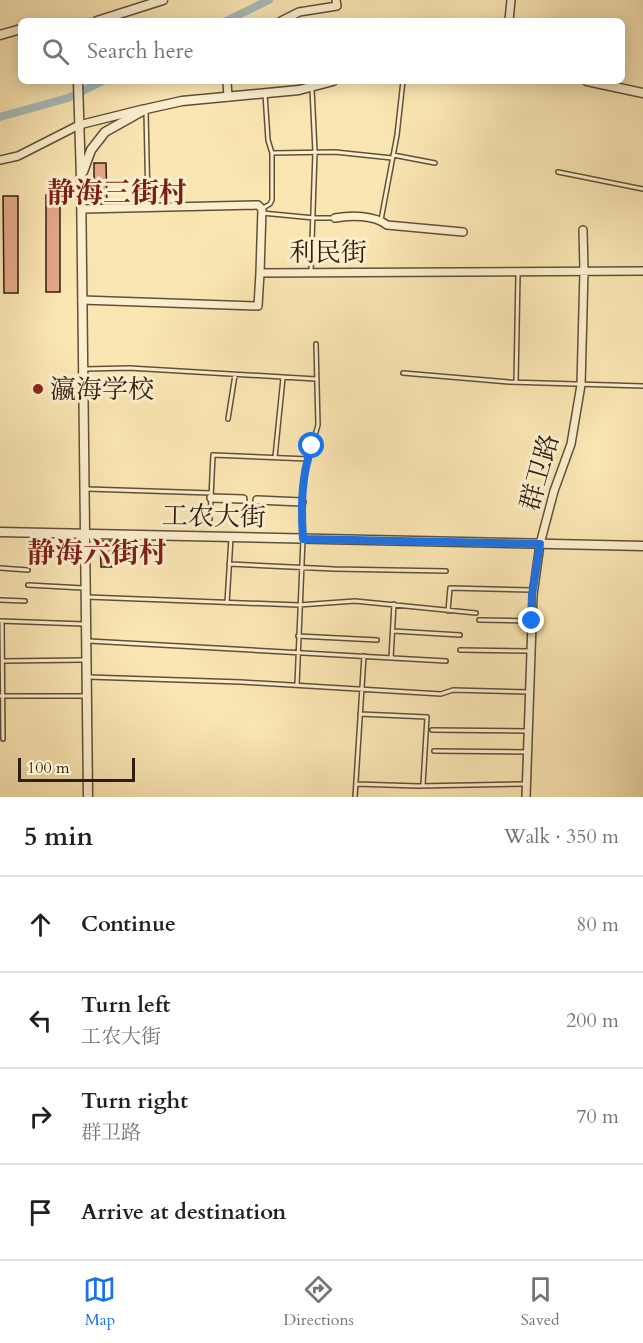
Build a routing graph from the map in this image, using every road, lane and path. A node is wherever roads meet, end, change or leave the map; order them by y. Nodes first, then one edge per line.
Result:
1 (163, 0) edge
2 (336, 0) edge
3 (511, 0) edge
4 (106, 18) edge
5 (287, 18) edge
6 (509, 18) edge
7 (18, 30) edge
8 (0, 35) edge
9 (78, 84) edge
10 (227, 84) edge
11 (322, 84) edge
12 (403, 84) edge
13 (601, 84) edge
14 (312, 87) junction
15 (265, 93) junction
16 (643, 93) edge
17 (228, 96) junction
18 (146, 109) junction
19 (79, 125) junction
20 (315, 152) junction
21 (272, 153) junction
22 (392, 156) junction
23 (0, 160) edge
24 (435, 163) dead end
25 (558, 172) dead end
26 (81, 178) junction
27 (643, 189) edge
28 (148, 208) junction
29 (82, 209) junction
30 (262, 211) junction
31 (314, 218) junction
32 (335, 218) joint
33 (381, 220) junction
34 (583, 230) dead end
35 (464, 232) dead end
36 (643, 271) edge
37 (518, 272) junction
38 (584, 272) junction
39 (260, 273) junction
40 (311, 273) junction
41 (82, 300) junction
42 (316, 344) dead end
43 (82, 369) junction
44 (403, 373) dead end
45 (235, 375) junction
46 (283, 378) junction
47 (316, 379) junction
48 (516, 382) junction
49 (581, 385) junction
50 (643, 386) edge
51 (228, 419) dead end
52 (275, 458) junction
53 (308, 459) junction
54 (83, 488) junction
55 (211, 496) junction
56 (243, 499) dead end
57 (257, 500) dead end
58 (302, 502) junction
59 (210, 519) dead end
60 (0, 532) edge
61 (84, 533) junction
62 (231, 537) junction
63 (303, 539) junction
64 (540, 544) junction
65 (643, 546) edge
66 (30, 554) dead end
67 (84, 556) junction
68 (229, 564) junction
69 (301, 567) junction
70 (0, 568) edge
71 (28, 570) dead end
72 (446, 571) dead end
73 (28, 585) dead end
74 (533, 590) junction
75 (85, 593) junction
76 (0, 600) edge
77 (25, 601) dead end
78 (227, 603) junction
79 (394, 604) junction
80 (299, 605) junction
81 (448, 612) junction
82 (476, 613) dead end
83 (479, 620) dead end
84 (532, 621) junction
85 (1, 622) edge
86 (86, 624) junction
87 (393, 631) junction
88 (460, 635) dead end
89 (298, 636) junction
90 (377, 640) dead end
91 (86, 641) junction
92 (460, 650) dead end
93 (530, 651) junction
94 (299, 652) junction
95 (364, 656) junction
96 (391, 658) junction
97 (86, 660) junction
98 (446, 661) dead end
99 (3, 662) junction
100 (87, 677) junction
101 (297, 685) junction
102 (362, 689) junction
103 (529, 692) junction
104 (2, 696) edge
105 (87, 696) junction
106 (360, 714) junction
107 (432, 730) dead end
108 (528, 731) junction
109 (3, 739) dead end
110 (434, 751) dead end
111 (527, 752) junction
112 (526, 783) junction
113 (356, 784) junction
114 (423, 784) junction
115 (88, 797) edge
116 (355, 797) edge
117 (526, 797) edge

1 - 4 street
2 - 5 street
3 - 6 street
7 - 8 street
9 - 19 street
10 - 17 street
11 - 14 street
12 - 22 lane
13 - 16 street
14 - 15 street
14 - 20 lane
15 - 17 street
15 - 21 lane
17 - 18 street
18 - 19 street
18 - 26 street
18 - 28 lane
19 - 23 street
19 - 26 street
20 - 21 lane
20 - 22 lane
20 - 31 lane
21 - 30 lane
22 - 24 lane
22 - 33 lane
25 - 27 lane
26 - 29 street
28 - 29 street
28 - 30 street
29 - 41 street
30 - 31 lane
30 - 39 street, 利民街
31 - 32 lane
31 - 40 lane
32 - 33 street
33 - 35 street
34 - 38 street, 群卫路
36 - 38 street, 利民街
37 - 38 street, 利民街
37 - 40 street, 利民街
37 - 48 lane
38 - 49 street, 群卫路
39 - 40 street, 利民街
39 - 41 street
41 - 43 street
42 - 47 lane
43 - 45 lane
43 - 54 street
44 - 48 lane
45 - 46 lane
45 - 51 lane
46 - 47 lane
46 - 52 lane
47 - 53 lane
48 - 49 lane
49 - 50 lane
49 - 64 street, 群卫路
52 - 53 lane
52 - 55 lane
53 - 58 lane
54 - 55 lane
54 - 61 street
55 - 56 street
55 - 59 lane
57 - 58 street
58 - 63 lane
60 - 61 street, 工农大街
61 - 62 street, 工农大街
61 - 67 street
62 - 63 street, 工农大街
62 - 68 lane
63 - 64 street, 工农大街
63 - 69 lane
64 - 65 street, 工农大街
64 - 74 street, 群卫路
66 - 67 lane
67 - 75 street
68 - 69 lane
68 - 78 lane
69 - 72 lane
69 - 80 lane
70 - 71 lane
73 - 75 lane
74 - 81 lane
74 - 84 street, 群卫路
75 - 78 lane
75 - 86 street
76 - 77 lane
78 - 80 lane
79 - 80 lane
79 - 81 lane
79 - 87 lane
80 - 89 lane
81 - 82 lane
83 - 84 lane
84 - 93 street, 群卫路
85 - 86 lane
85 - 99 lane
86 - 91 street
87 - 88 lane
87 - 96 lane
89 - 90 lane
89 - 94 lane
91 - 94 lane
91 - 97 street
92 - 93 lane
93 - 103 street, 群卫路
94 - 95 lane
94 - 101 lane
95 - 96 lane
95 - 102 lane
96 - 98 lane
97 - 99 lane
97 - 100 street
99 - 104 lane
100 - 101 lane
100 - 105 street
101 - 102 lane
102 - 103 lane
102 - 106 lane
103 - 108 street, 群卫路
104 - 105 lane
104 - 109 lane
105 - 115 street
106 - 113 lane
106 - 114 lane
107 - 108 lane
108 - 111 street, 群卫路
110 - 111 lane
111 - 112 street, 群卫路
112 - 114 lane
112 - 117 street, 群卫路
113 - 114 lane
113 - 116 lane

